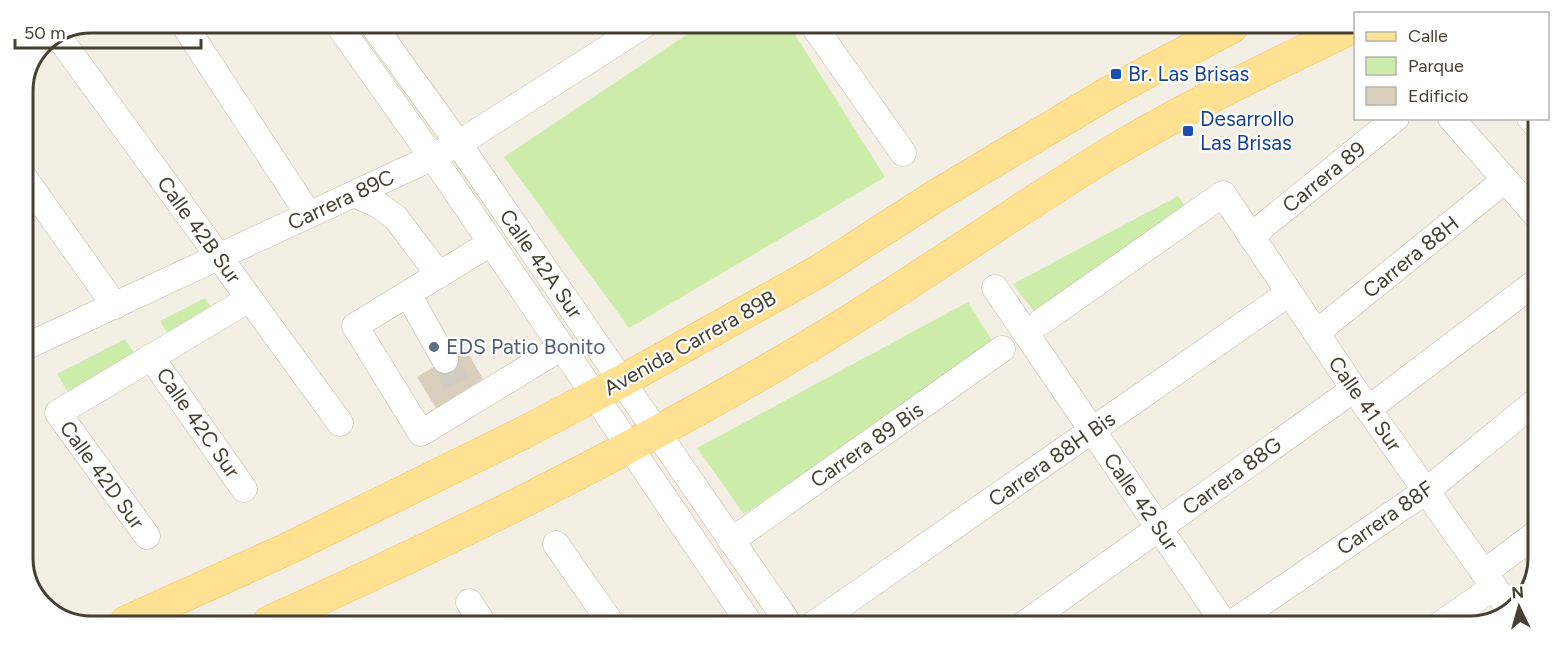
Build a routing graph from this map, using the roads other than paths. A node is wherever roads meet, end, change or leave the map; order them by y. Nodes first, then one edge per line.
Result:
1 (190, 33) edge
2 (344, 33) edge
3 (379, 33) edge
4 (630, 33) edge
5 (819, 33) edge
6 (1341, 33) edge
7 (1197, 37) edge
8 (62, 41) edge
9 (1394, 120) edge
10 (1453, 120) edge
11 (458, 143) junction
12 (903, 153) dead end
13 (433, 157) junction
14 (1505, 180) junction
15 (33, 190) edge
16 (354, 194) junction
17 (1528, 206) edge
18 (309, 214) junction
19 (1251, 236) junction
20 (491, 243) junction
21 (218, 256) junction
22 (439, 275) junction
23 (1528, 287) edge
24 (995, 288) dead end
25 (1289, 293) junction
26 (408, 294) junction
27 (249, 299) junction
28 (115, 306) junction
29 (1041, 322) dead end
30 (1316, 333) junction
31 (33, 343) edge
32 (562, 347) junction
33 (1002, 349) dead end
34 (151, 357) junction
35 (445, 360) tunnel mouth
36 (608, 388) junction
37 (1361, 399) junction
38 (1528, 408) edge
39 (340, 423) dead end
40 (1092, 431) junction
41 (643, 438) junction
42 (244, 489) dead end
43 (1426, 491) junction
44 (1159, 528) junction
45 (147, 537) dead end
46 (731, 541) junction
47 (1528, 541) edge
48 (556, 544) dead end
49 (1492, 577) edge
50 (1489, 580) joint
51 (469, 602) dead end
52 (139, 616) edge
53 (282, 616) edge
54 (478, 616) edge
55 (606, 616) edge
56 (745, 616) edge
57 (783, 616) edge
58 (826, 616) edge
59 (1036, 616) edge
60 (1220, 616) edge
61 (1242, 616) edge
62 (1449, 616) edge

1 - 18 street
2 - 13 street, Calle 42A Sur
3 - 11 street, Calle 42A Sur
4 - 11 street, Carrera 89C
5 - 12 street
6 - 41 main road
7 - 36 main road, Avenida Carrera 89B
8 - 21 street, Calle 42B Sur
9 - 19 street, Carrera 89
10 - 14 street
11 - 13 street, Carrera 89C
11 - 36 street, Calle 42A Sur
13 - 16 street, Carrera 89C
13 - 20 street, Calle 42A Sur
14 - 17 street
14 - 30 street, Carrera 88H
15 - 28 street
16 - 18 street, Carrera 89C
16 - 22 street
18 - 21 street, Carrera 89C
19 - 25 street, Calle 41 Sur
19 - 29 street, Calle 41 Sur
20 - 22 street
20 - 32 street, Calle 42A Sur
21 - 27 street, Calle 42B Sur
21 - 28 street, Carrera 89C
22 - 26 street
23 - 37 street, Carrera 88G
24 - 40 street, Calle 42 Sur
25 - 30 street, Calle 41 Sur
25 - 40 street, Carrera 88H Bis
26 - 32 street
26 - 35 street
27 - 34 street
27 - 39 street, Calle 42B Sur
28 - 31 street, Carrera 89C
30 - 37 street, Calle 41 Sur
32 - 36 street, Calle 42A Sur
33 - 46 street, Carrera 89 Bis
34 - 42 street, Calle 42C Sur
34 - 45 street, Calle 42D Sur
36 - 41 street, Calle 42A Sur
36 - 52 main road, Avenida Carrera 89B
37 - 43 street, Calle 41 Sur
37 - 44 street, Carrera 88G
38 - 43 street, Carrera 88F
40 - 44 street, Calle 42 Sur
40 - 58 street, Carrera 88H Bis
41 - 46 street, Calle 42A Sur
41 - 53 main road
41 - 56 street, Calle 42A Sur
43 - 50 street, Calle 41 Sur
43 - 61 street, Carrera 88F
44 - 59 street, Carrera 88G
44 - 60 street, Calle 42 Sur
46 - 57 street, Calle 42A Sur
47 - 49 street
48 - 55 street
50 - 62 street
51 - 54 street

